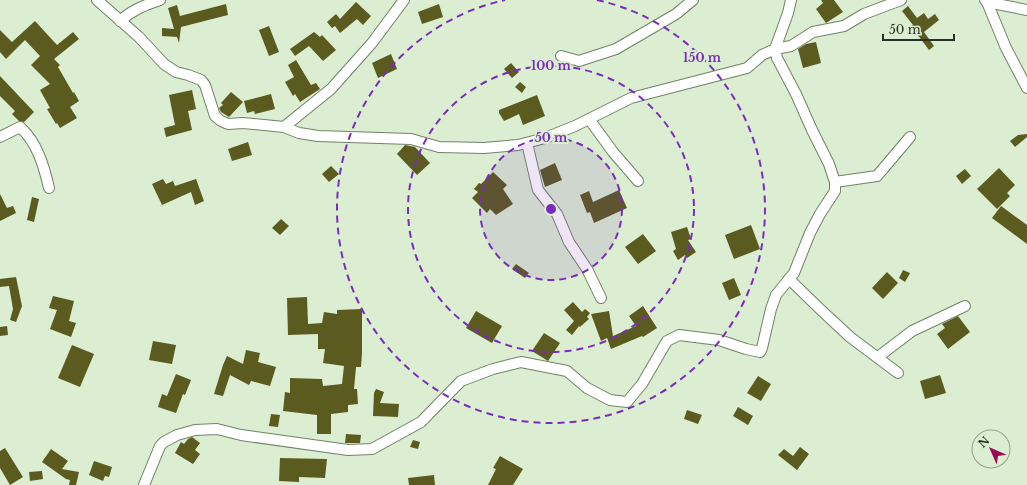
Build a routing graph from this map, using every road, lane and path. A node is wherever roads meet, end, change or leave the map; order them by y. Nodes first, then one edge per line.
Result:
1 (97, 0) edge
2 (160, 0) edge
3 (404, 0) edge
4 (693, 0) edge
5 (791, 0) edge
6 (901, 0) edge
7 (986, 1) edge
8 (1027, 10) edge
9 (120, 21) junction
10 (776, 49) junction
11 (561, 56) dead end
12 (1027, 88) edge
13 (589, 118) junction
14 (284, 127) junction
15 (0, 137) edge
16 (910, 137) dead end
17 (527, 143) junction
18 (638, 181) dead end
19 (836, 182) junction
20 (49, 188) dead end
21 (789, 279) junction
22 (601, 298) dead end
23 (965, 306) dead end
24 (878, 357) junction
25 (898, 373) dead end
26 (144, 485) edge

1 - 9 street
2 - 9 street
3 - 14 street
4 - 11 street
5 - 10 street
6 - 10 street
7 - 8 street
7 - 12 street
9 - 14 street
10 - 13 street
10 - 19 street
13 - 17 street
13 - 18 street
14 - 17 street
15 - 20 street
16 - 19 street
17 - 22 street
19 - 21 street
21 - 24 street
21 - 26 street
23 - 24 street
24 - 25 street

